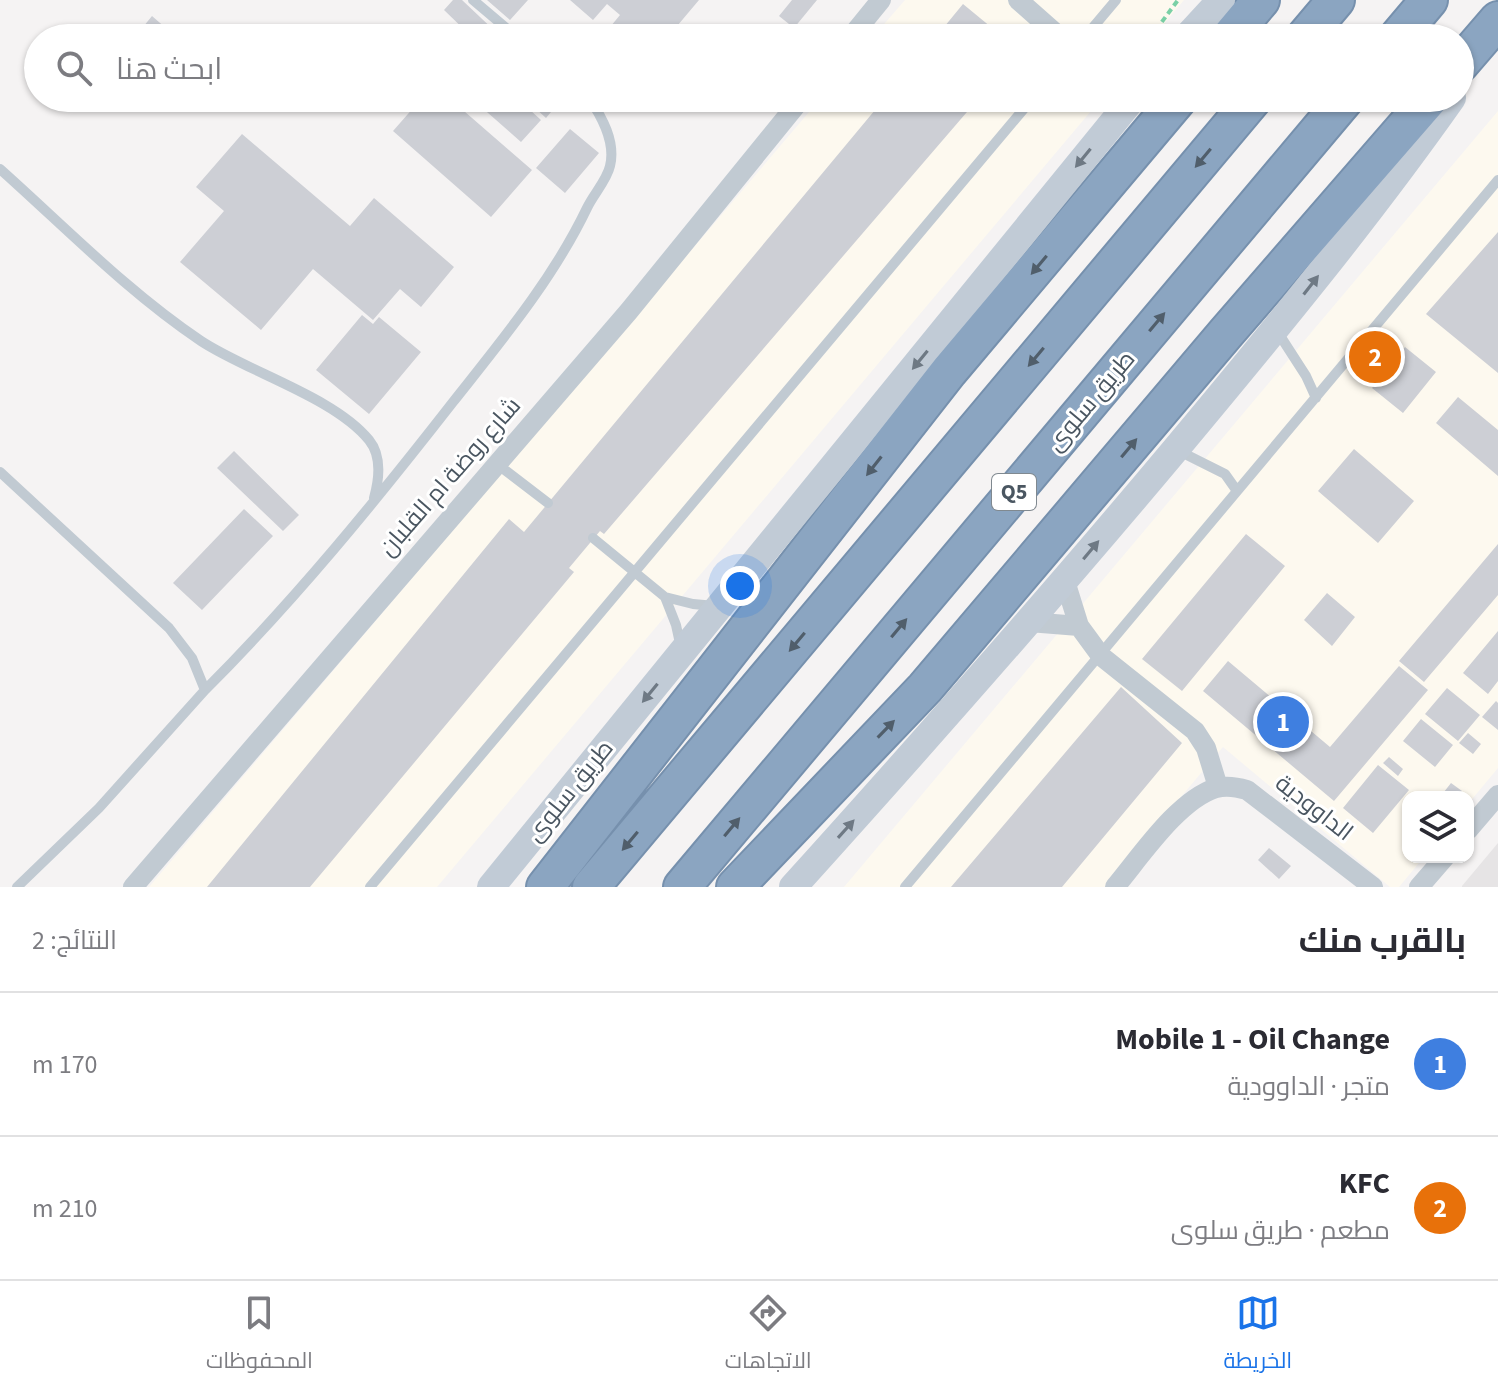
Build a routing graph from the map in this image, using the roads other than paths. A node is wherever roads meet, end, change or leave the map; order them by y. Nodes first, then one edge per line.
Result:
1 (473, 0) edge
2 (881, 0) edge
3 (1018, 0) edge
4 (1116, 0) edge
5 (1221, 0) edge
6 (1261, 0) edge
7 (1336, 0) edge
8 (1429, 0) edge
9 (1498, 20) edge
10 (501, 24) edge
11 (861, 24) edge
12 (1045, 24) edge
13 (1096, 24) edge
14 (1199, 24) edge
15 (1241, 24) edge
16 (1316, 24) edge
17 (1409, 24) edge
18 (1498, 32) edge
19 (1474, 48) edge
20 (1474, 66) edge
21 (598, 112) edge
22 (791, 112) edge
23 (1021, 112) edge
24 (1108, 112) edge
25 (1167, 112) edge
26 (1242, 112) edge
27 (1334, 112) edge
28 (1418, 112) edge
29 (1442, 112) edge
30 (0, 169) edge
31 (1498, 180) edge
32 (1277, 329) junction
33 (1316, 398) junction
34 (1175, 449) junction
35 (496, 462) junction
36 (0, 472) edge
37 (1237, 491) junction
38 (548, 503) dead end
39 (371, 508) junction
40 (593, 538) dead end
41 (634, 570) junction
42 (1065, 581) junction
43 (665, 597) junction
44 (721, 606) junction
45 (1029, 622) junction
46 (1079, 626) junction
47 (681, 655) junction
48 (1101, 656) junction
49 (205, 690) junction
50 (1218, 787) junction
51 (1498, 795) edge
52 (1474, 823) edge
53 (1440, 863) edge
54 (17, 887) edge
55 (133, 887) edge
56 (370, 887) edge
57 (491, 887) edge
58 (545, 887) edge
59 (591, 887) edge
60 (682, 887) edge
61 (735, 887) edge
62 (793, 887) edge
63 (905, 887) edge
64 (1115, 887) edge
65 (1373, 887) edge
66 (1419, 887) edge

1 - 10 lane
2 - 11 street
3 - 12 street
4 - 13 lane
5 - 14 main road
6 - 15 highway
7 - 16 highway
8 - 17 highway
9 - 19 highway
18 - 20 main road
21 - 39 lane
22 - 35 street, شارع روضة ام القلبان
23 - 41 lane
24 -> 44 main road, طريق سلوى
25 -> 58 highway
26 -> 59 highway
60 -> 27 highway, طريق سلوى / Q5
61 -> 28 highway
32 -> 29 main road
30 - 39 lane
31 - 33 lane
32 - 33 lane
32 - 34 main road
33 - 37 lane
34 - 37 lane
42 -> 34 main road
35 - 38 lane
35 - 55 street, شارع روضة ام القلبان
36 - 49 lane
37 - 48 lane
39 - 49 lane
40 - 41 lane
41 - 43 lane
41 - 56 lane
42 - 45 main road
42 - 46 street
43 - 44 lane
43 - 47 lane
44 - 47 main road, طريق سلوى
45 - 46 street
62 -> 45 main road
46 - 48 street
47 -> 57 main road, طريق سلوى
48 - 50 street
48 - 63 lane
49 - 54 lane
50 - 64 street
50 - 65 street, الداوودية
51 - 52 street
53 - 66 street

